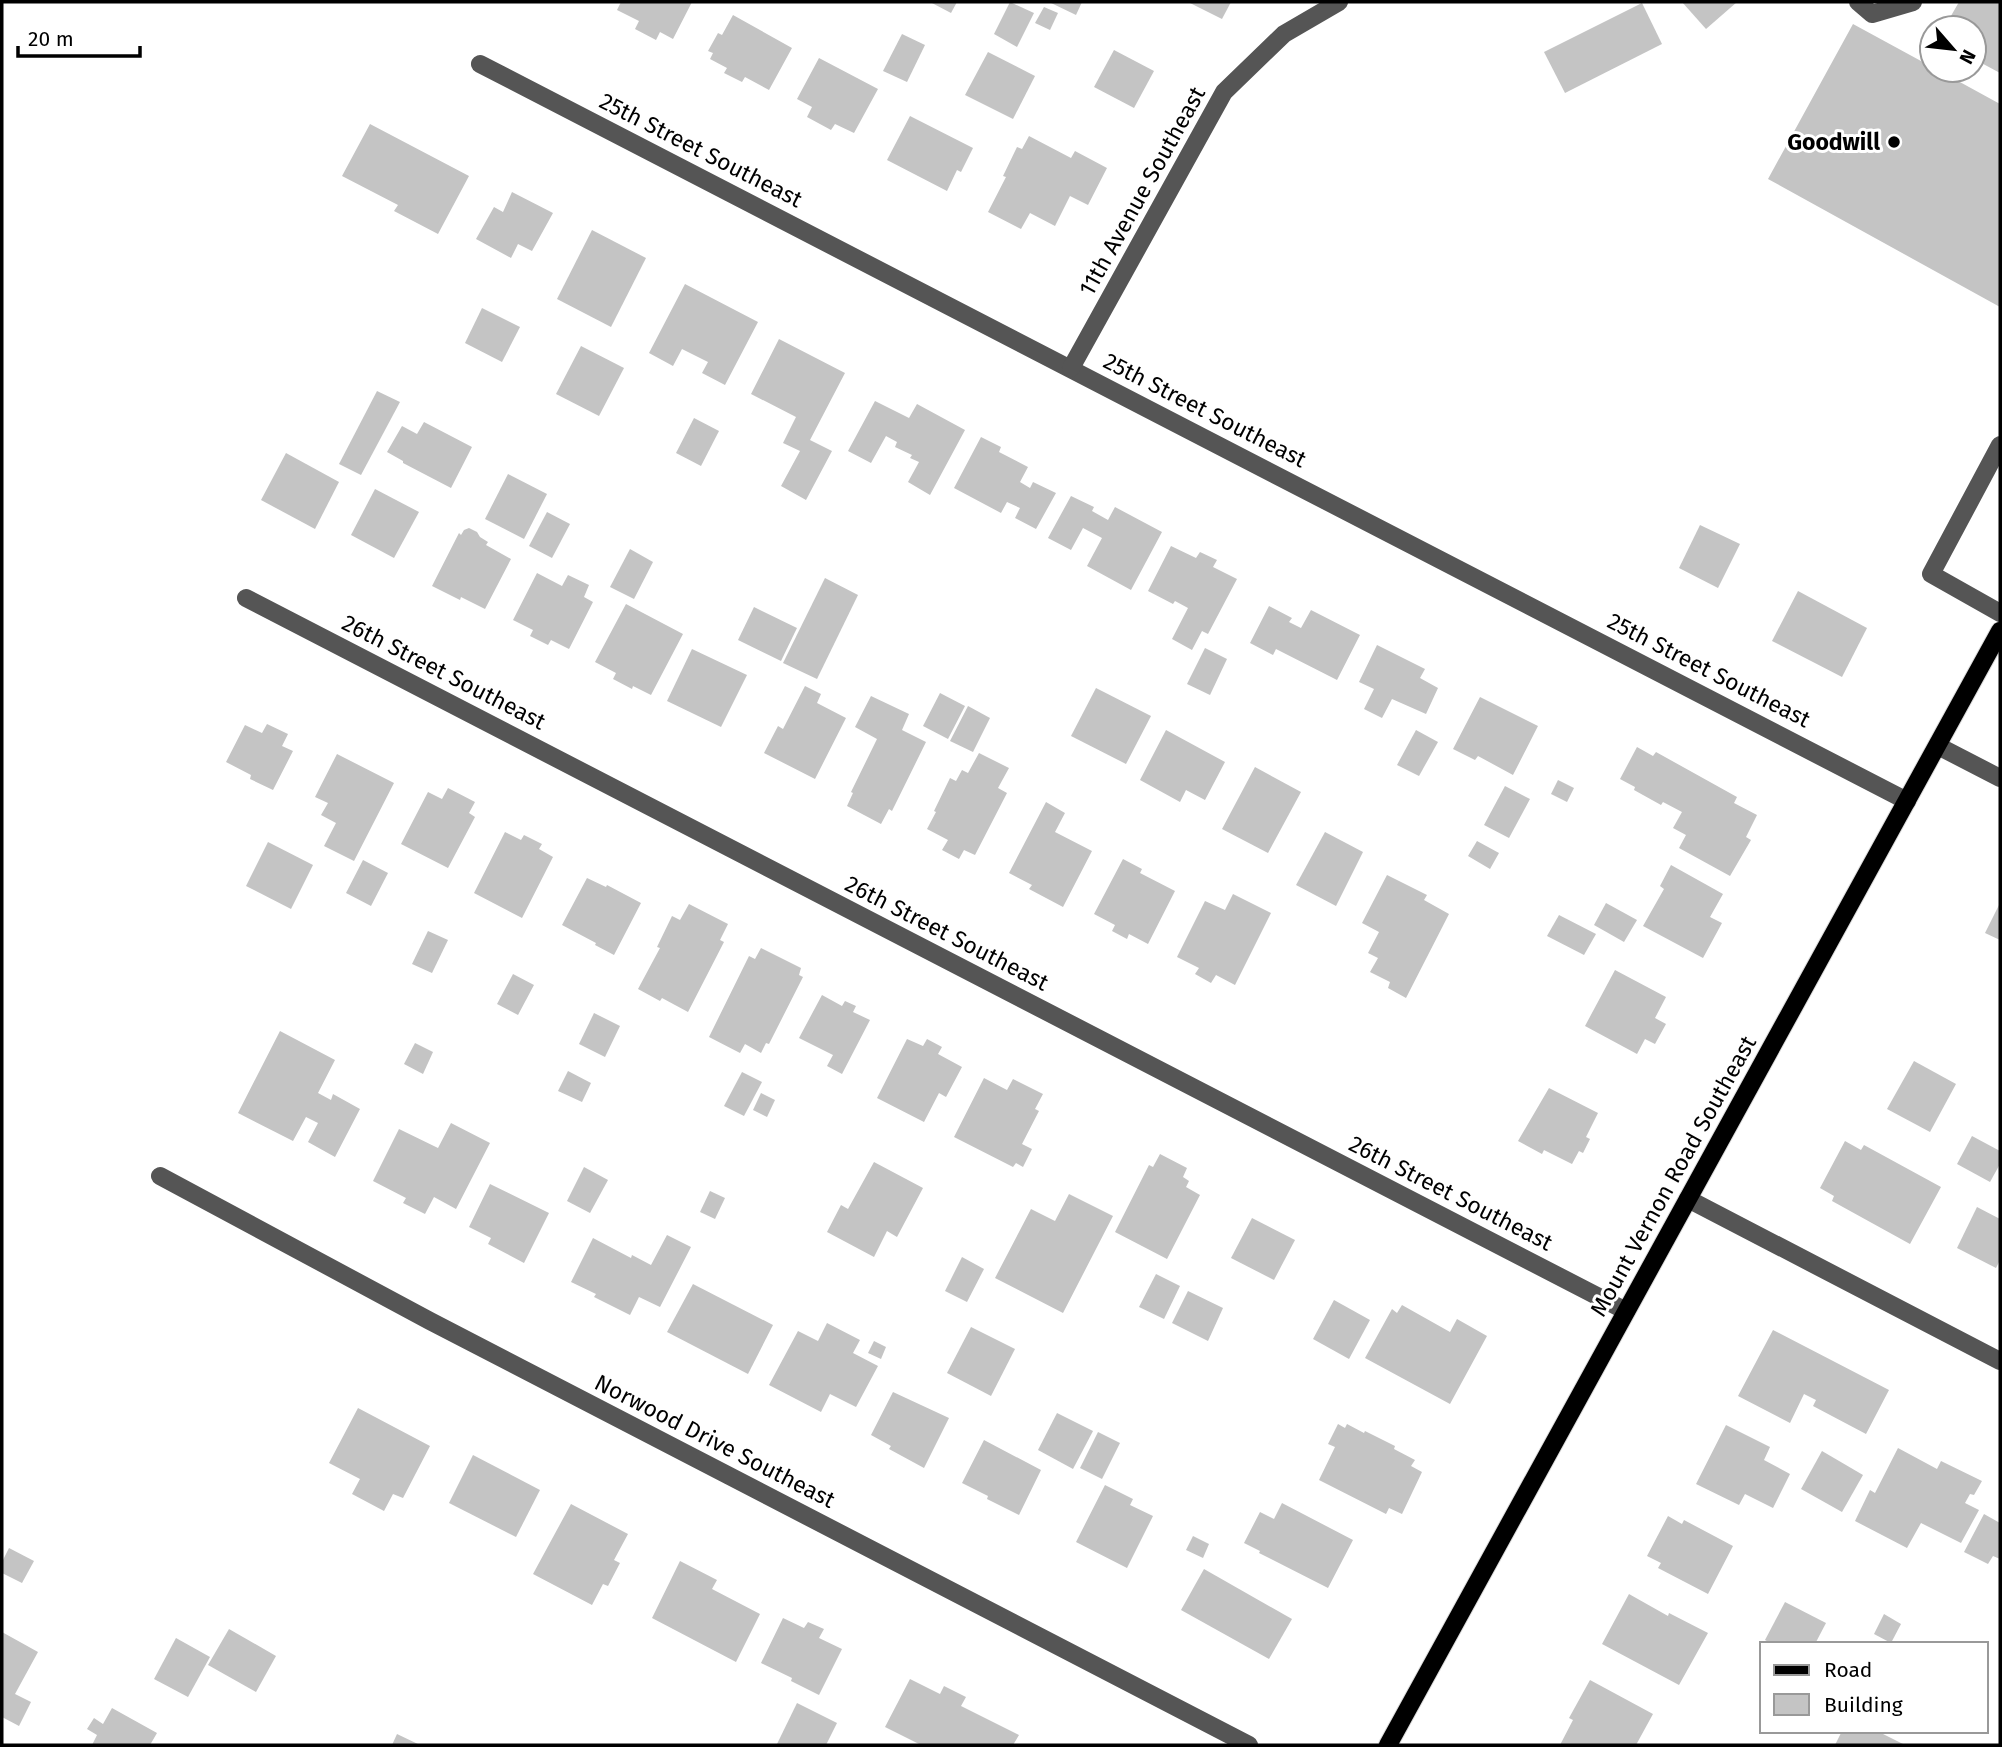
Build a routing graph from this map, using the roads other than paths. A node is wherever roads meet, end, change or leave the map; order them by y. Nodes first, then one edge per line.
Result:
1 (1339, 2) edge
2 (1858, 2) edge
3 (1913, 2) edge
4 (480, 64) dead end
5 (1071, 368) junction
6 (2000, 445) edge
7 (246, 598) dead end
8 (2000, 613) edge
9 (2000, 631) edge
10 (1938, 746) junction
11 (2000, 778) edge
12 (1907, 801) junction
13 (160, 1177) dead end
14 (1688, 1199) junction
15 (1626, 1311) junction
16 (2000, 1361) edge
17 (1249, 1745) edge
18 (1388, 1745) edge

1 - 5 street, 11th Avenue Southeast
2 - 3 street
4 - 5 street, 25th Street Southeast
5 - 12 street, 25th Street Southeast
6 - 8 street
7 - 15 street, 26th Street Southeast
9 - 10 main road, Mount Vernon Road Southeast
10 - 11 street
10 - 12 main road, Mount Vernon Road Southeast
12 - 14 main road, Mount Vernon Road Southeast
13 - 17 street, Norwood Drive Southeast
14 - 15 main road, Mount Vernon Road Southeast
14 - 16 street
15 - 18 main road, Mount Vernon Road Southeast

